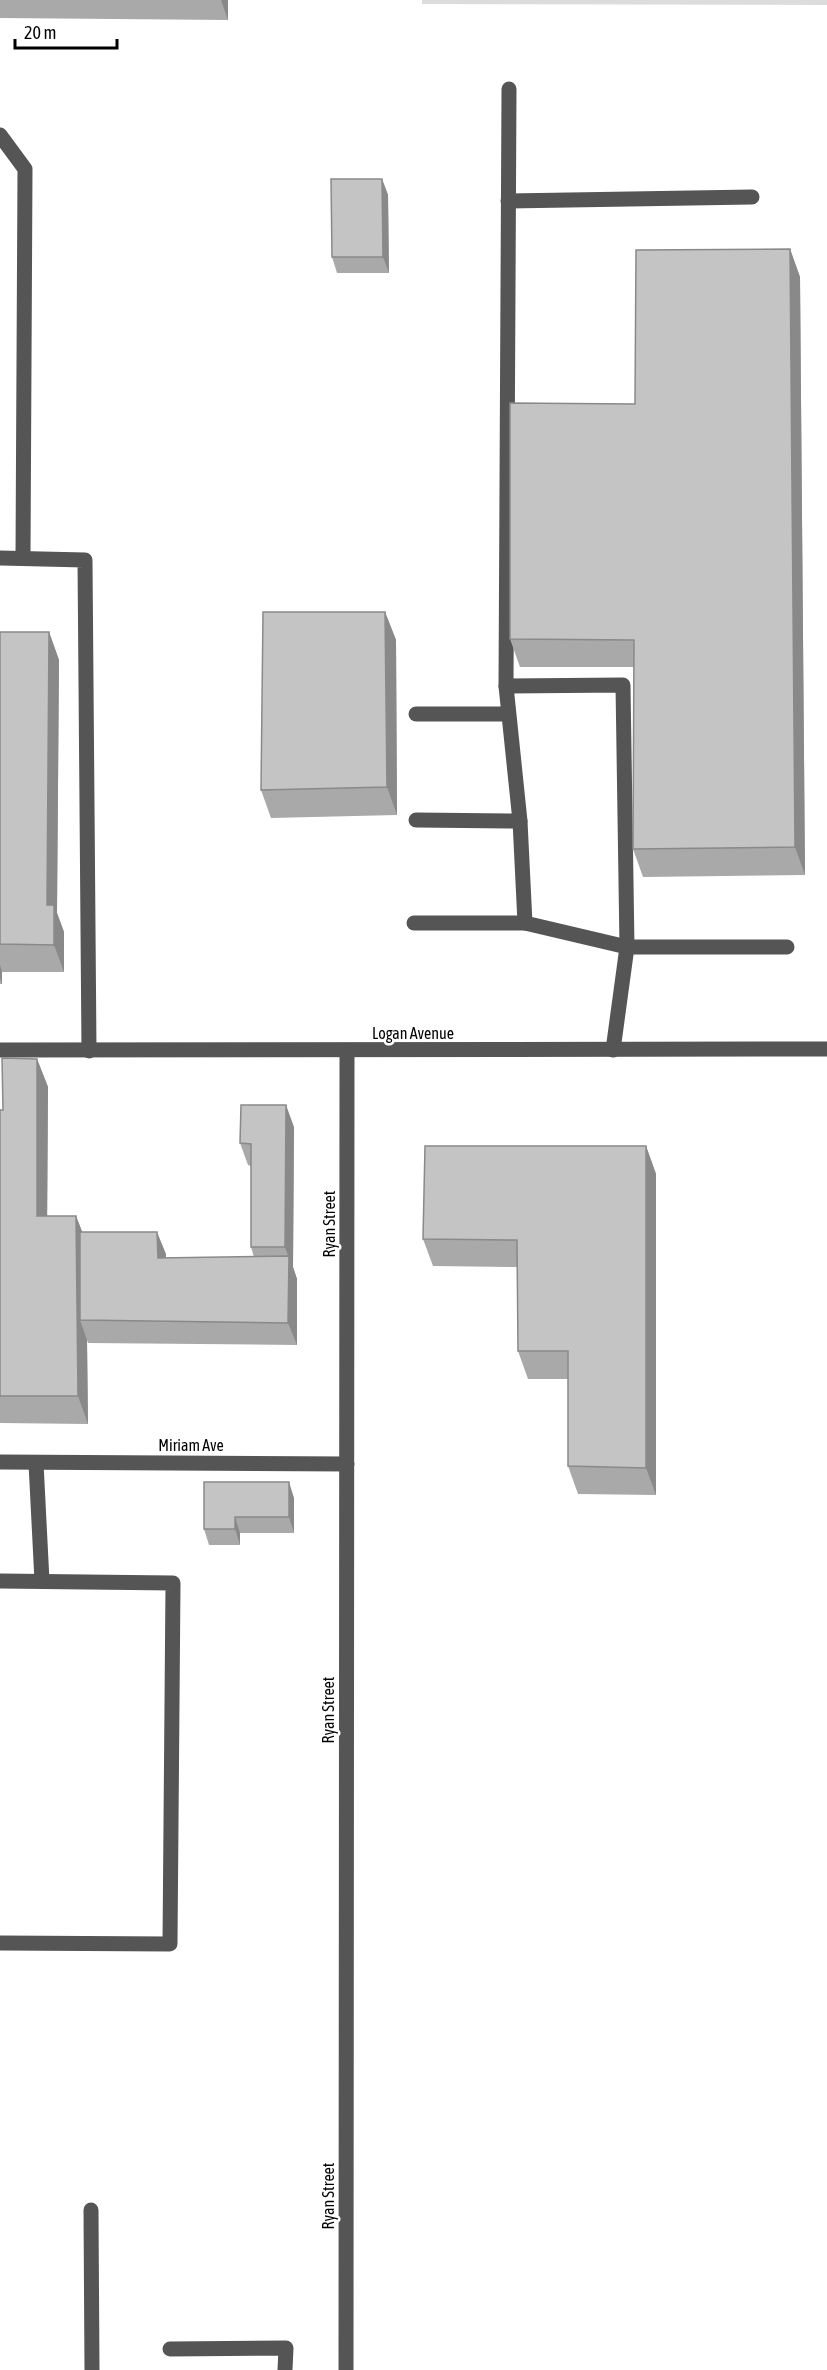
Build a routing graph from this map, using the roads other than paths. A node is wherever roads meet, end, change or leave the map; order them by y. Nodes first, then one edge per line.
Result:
1 (509, 89) dead end
2 (0, 135) edge
3 (752, 197) dead end
4 (508, 201) junction
5 (23, 557) junction
6 (0, 558) edge
7 (506, 686) junction
8 (416, 714) dead end
9 (508, 714) junction
10 (416, 820) dead end
11 (520, 821) junction
12 (414, 923) dead end
13 (525, 923) junction
14 (627, 947) junction
15 (787, 947) dead end
16 (827, 1049) edge
17 (0, 1050) edge
18 (613, 1050) junction
19 (90, 1051) junction
20 (347, 1051) junction
21 (0, 1462) edge
22 (36, 1463) junction
23 (347, 1464) junction
24 (0, 1581) edge
25 (42, 1581) junction
26 (0, 1943) edge
27 (91, 2210) dead end
28 (170, 2349) dead end
29 (92, 2370) edge
30 (285, 2370) edge
31 (346, 2370) edge

1 - 4 street
2 - 5 street
3 - 4 street
4 - 7 street
5 - 6 street
5 - 19 street
7 - 9 street
7 - 14 street
8 - 9 street
9 - 11 street
10 - 11 street
11 - 13 street
12 - 13 street
13 - 14 street
14 - 15 street
14 - 18 street
16 - 18 street, Logan Avenue
17 - 19 street, Logan Avenue
18 - 20 street, Logan Avenue
19 - 20 street, Logan Avenue
20 - 23 street, Ryan Street
21 - 22 street, Miriam Ave
22 - 23 street, Miriam Ave
22 - 25 street
23 - 31 street, Ryan Street
24 - 25 street
25 - 26 street
27 - 29 street
28 - 30 street

